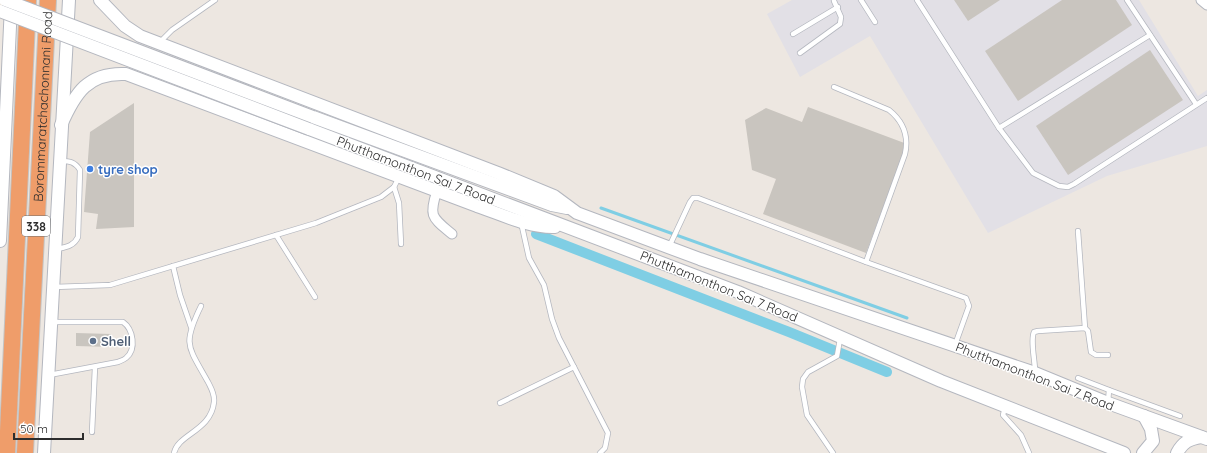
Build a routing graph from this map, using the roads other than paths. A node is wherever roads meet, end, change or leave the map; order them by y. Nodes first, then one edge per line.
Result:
1 (28, 0) edge
2 (48, 0) edge
3 (69, 0) edge
4 (100, 0) edge
5 (215, 0) edge
6 (835, 0) edge
7 (861, 0) edge
8 (917, 0) edge
9 (1127, 0) edge
10 (1201, 0) edge
11 (9, 1) edge
12 (1207, 5) edge
13 (838, 7) junction
14 (0, 11) edge
15 (875, 22) dead end
16 (793, 34) dead end
17 (1150, 35) junction
18 (159, 44) junction
19 (800, 53) dead end
20 (0, 83) edge
21 (834, 87) dead end
22 (1207, 98) edge
23 (6, 102) junction
24 (1196, 104) junction
25 (61, 125) junction
26 (999, 128) junction
27 (59, 161) junction
28 (397, 182) junction
29 (437, 191) junction
30 (568, 208) junction
31 (521, 221) junction
32 (564, 226) junction
33 (1078, 231) dead end
34 (452, 234) dead end
35 (276, 235) junction
36 (0, 241) edge
37 (401, 244) dead end
38 (669, 247) junction
39 (54, 249) junction
40 (866, 262) junction
41 (173, 266) junction
42 (52, 287) junction
43 (315, 297) dead end
44 (201, 306) dead end
45 (51, 322) junction
46 (191, 327) junction
47 (1085, 328) junction
48 (841, 336) junction
49 (955, 345) junction
50 (1108, 355) dead end
51 (94, 367) junction
52 (574, 367) junction
53 (1035, 373) junction
54 (48, 375) junction
55 (1078, 378) dead end
56 (1109, 390) junction
57 (500, 403) dead end
58 (1108, 403) junction
59 (1006, 406) junction
60 (1144, 416) junction
61 (1180, 416) dead end
62 (92, 432) dead end
63 (1204, 438) edge
64 (1029, 452) edge
65 (7, 453) edge
66 (25, 453) edge
67 (44, 453) edge
68 (174, 453) edge
69 (600, 453) edge
70 (833, 453) edge
71 (1022, 453) edge
72 (1124, 453) edge
73 (1143, 453) edge
74 (1177, 453) edge

1 - 65 highway, Borommaratchachonnani Road / 338
2 - 66 highway, Borommaratchachonnani Road / 338
3 - 25 main road
4 - 18 main road
5 - 18 lane
6 - 13 lane
7 - 15 lane
8 - 26 lane
9 - 17 lane
10 - 12 street
11 - 23 main road
11 - 30 main road, bridge
13 - 16 lane
13 - 19 lane
14 - 32 main road, Phutthamonthon Sai 7 Road, bridge
17 - 24 lane
17 - 26 lane
18 - 30 main road
20 - 23 main road
21 - 40 lane
22 - 24 lane
23 - 36 main road
24 - 26 lane
25 - 27 main road
25 - 28 main road
27 - 39 main road
27 - 39 lane
28 - 29 main road
28 - 35 lane
28 - 37 lane
29 - 31 main road
29 - 34 street
30 - 38 main road, Phutthamonthon Sai 7 Road
31 - 32 main road
31 - 52 lane
32 - 48 main road, Phutthamonthon Sai 7 Road
33 - 47 lane
35 - 41 lane
35 - 43 lane
38 - 40 lane
38 - 49 main road, Phutthamonthon Sai 7 Road
39 - 42 main road
40 - 49 lane
41 - 42 lane
41 - 46 lane
42 - 45 main road
44 - 46 lane
45 - 51 lane
45 - 54 main road
46 - 68 lane
47 - 50 lane
47 - 53 lane
48 - 59 main road, Phutthamonthon Sai 7 Road
48 - 70 lane
49 - 53 main road, Phutthamonthon Sai 7 Road
51 - 54 lane
51 - 62 lane
52 - 57 lane
52 - 69 lane
53 - 58 main road, Phutthamonthon Sai 7 Road
54 - 67 main road
55 - 56 lane
56 - 58 lane
56 - 61 lane
58 - 60 main road, Phutthamonthon Sai 7 Road
59 - 64 lane
59 - 72 main road, Phutthamonthon Sai 7 Road
60 - 63 main road, Phutthamonthon Sai 7 Road
60 - 73 main road
63 - 74 main road
64 - 71 lane

